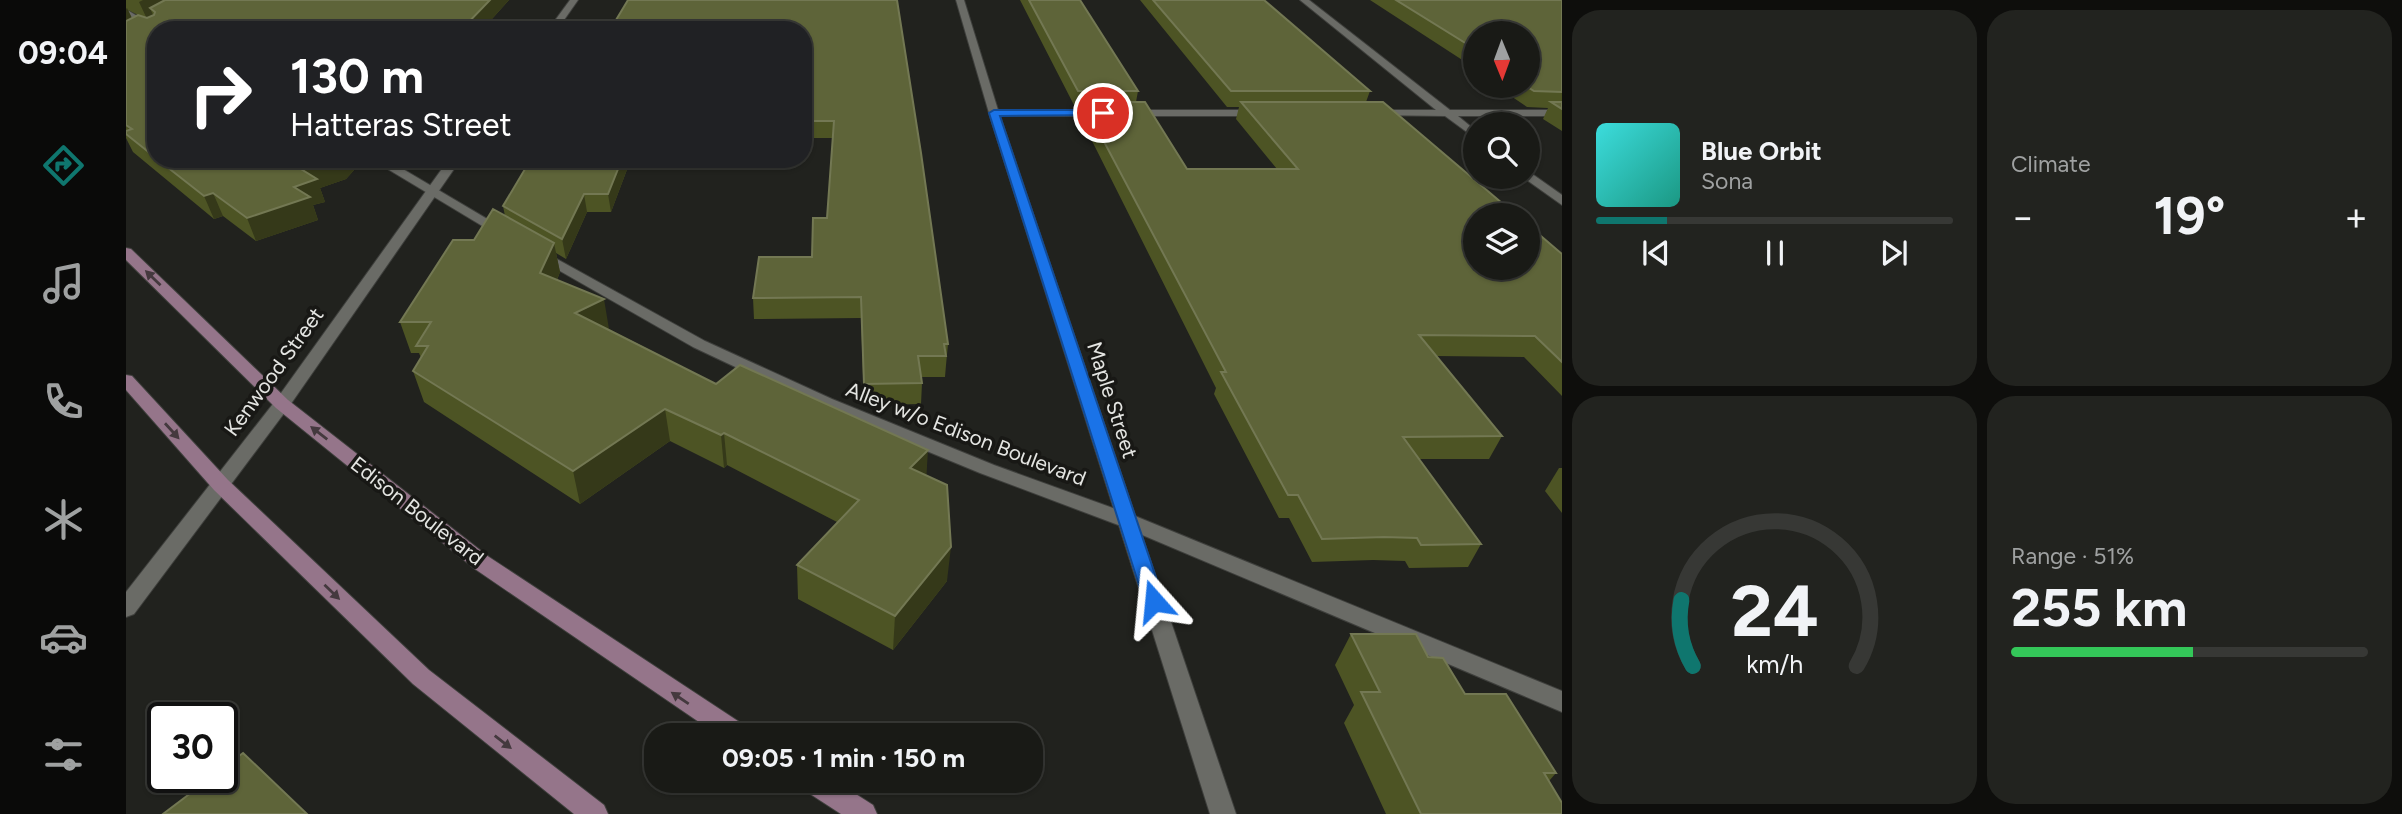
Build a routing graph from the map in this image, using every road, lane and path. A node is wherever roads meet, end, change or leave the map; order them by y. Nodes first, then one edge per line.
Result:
1 (574, 0) edge
2 (960, 0) edge
3 (1304, 0) edge
4 (126, 13) edge
5 (158, 19) edge
6 (155, 21) edge
7 (559, 21) edge
8 (146, 26) joint
9 (136, 31) edge
10 (994, 113) junction
11 (1267, 113) edge
12 (1362, 113) edge
13 (1447, 113) junction
14 (1562, 113) edge
15 (1463, 126) edge
16 (392, 168) edge
17 (448, 168) edge
18 (1540, 184) edge
19 (431, 191) junction
20 (1562, 201) edge
21 (126, 251) edge
22 (126, 380) edge
23 (282, 404) junction
24 (220, 485) junction
25 (1128, 521) junction
26 (126, 608) edge
27 (1562, 702) edge
28 (719, 723) edge
29 (831, 793) edge
30 (595, 814) edge
31 (864, 814) edge
32 (1223, 814) edge

1 - 7 street
2 - 10 street, Maple Street
3 - 13 street
4 - 8 street
5 - 6 street
8 - 9 street
10 - 11 street
10 - 25 street, Maple Street
12 - 13 street
13 - 14 street
13 - 15 street
16 - 19 street, Alley w/o Edison Boulevard
17 - 19 street, Kenwood Street
18 - 20 street
19 - 23 street, Kenwood Street
19 - 25 street, Alley w/o Edison Boulevard
23 -> 21 main road, Edison Boulevard
22 -> 24 main road
23 - 24 street, Kenwood Street
28 -> 23 main road, Edison Boulevard
24 - 26 street, Kenwood Street
24 -> 30 main road
25 - 27 street, Alley w/o Edison Boulevard
25 - 32 street, Maple Street
29 - 31 main road

